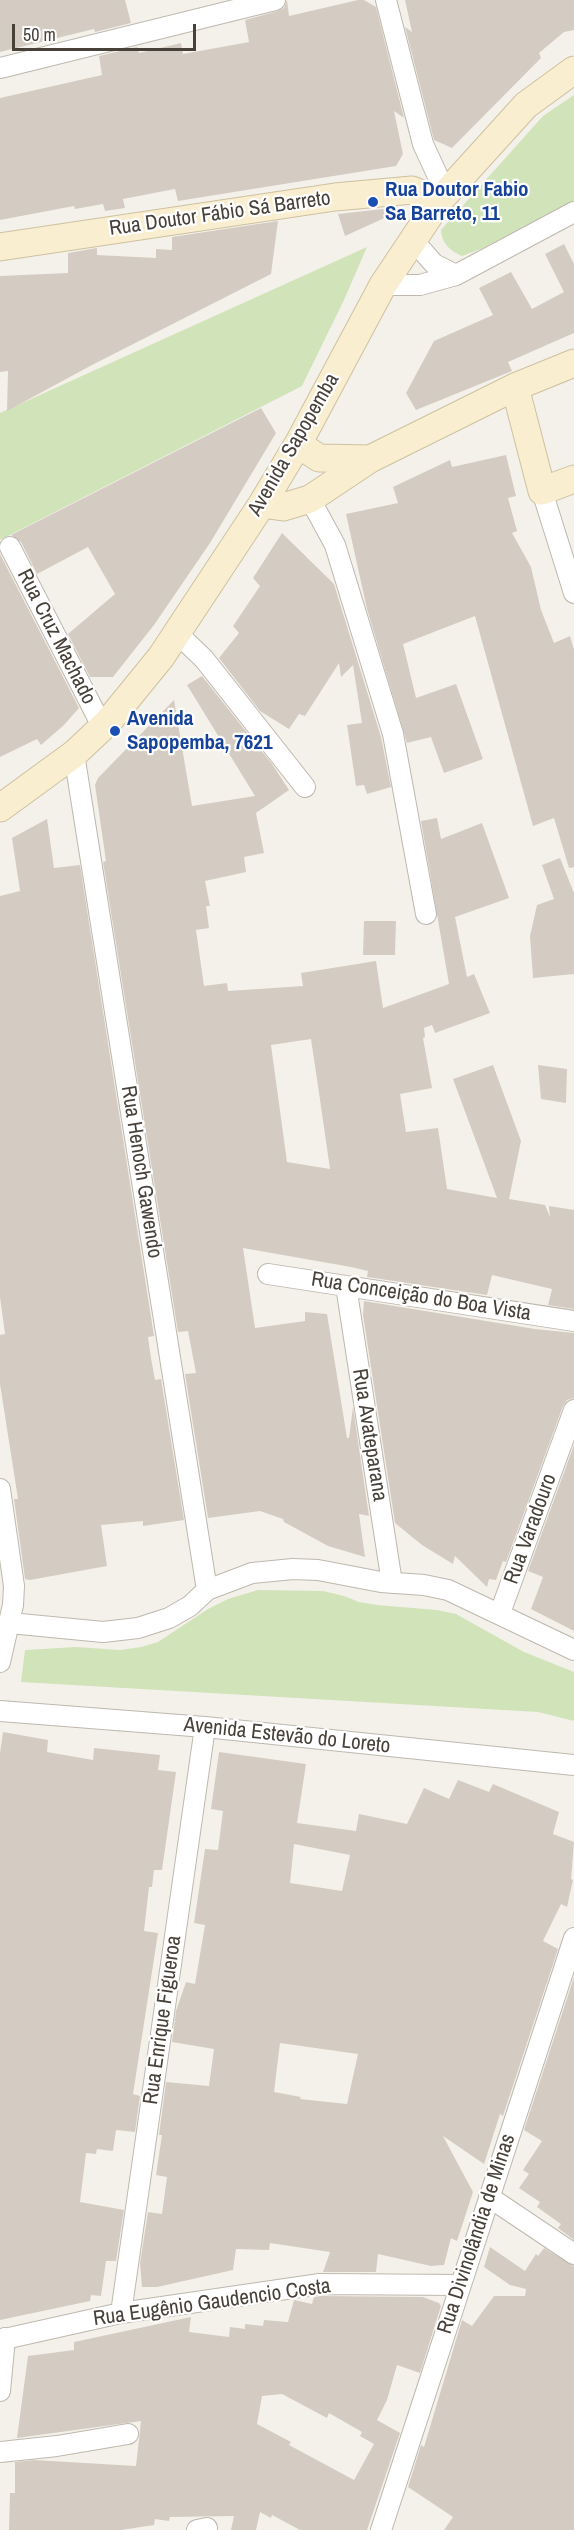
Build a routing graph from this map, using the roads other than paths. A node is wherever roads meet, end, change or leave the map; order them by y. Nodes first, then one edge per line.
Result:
1 (275, 0) edge
2 (386, 0) edge
3 (0, 68) edge
4 (574, 70) edge
5 (442, 198) junction
6 (574, 212) edge
7 (413, 240) junction
8 (0, 247) edge
9 (456, 275) junction
10 (383, 285) junction
11 (574, 363) edge
12 (515, 387) junction
13 (298, 444) junction
14 (370, 459) junction
15 (574, 479) edge
16 (542, 490) junction
17 (310, 499) junction
18 (262, 504) junction
19 (10, 547) dead end
20 (574, 592) edge
21 (178, 634) junction
22 (103, 728) junction
23 (74, 754) junction
24 (305, 787) dead end
25 (0, 808) edge
26 (426, 914) dead end
27 (268, 1274) dead end
28 (346, 1286) junction
29 (574, 1321) edge
30 (574, 1410) edge
31 (0, 1489) edge
32 (392, 1583) junction
33 (207, 1590) junction
34 (500, 1613) junction
35 (10, 1623) junction
36 (574, 1650) edge
37 (0, 1662) edge
38 (0, 1711) edge
39 (205, 1727) junction
40 (574, 1765) edge
41 (574, 1938) edge
42 (489, 2197) junction
43 (574, 2254) edge
44 (461, 2285) junction
45 (121, 2313) junction
46 (3, 2339) edge
47 (0, 2391) edge
48 (128, 2434) dead end
49 (0, 2452) edge
50 (381, 2530) edge

1 - 3 street
2 - 5 street
4 - 5 main road, Avenida Sapopemba
5 - 7 main road, Avenida Sapopemba
5 - 8 main road, Rua Doutor Fábio Sá Barreto
6 - 9 street
7 - 9 street
7 - 10 main road, Avenida Sapopemba
9 - 10 street
10 - 13 main road, Avenida Sapopemba
11 - 12 main road
12 - 14 main road
12 - 16 main road
13 - 14 main road
13 - 18 main road, Avenida Sapopemba
14 - 17 main road
15 - 16 main road
16 - 20 street
17 - 18 main road
17 - 26 street
18 - 21 main road, Avenida Sapopemba
19 - 22 street, Rua Cruz Machado
21 - 22 main road, Avenida Sapopemba
21 - 24 street
22 - 23 main road, Avenida Sapopemba
23 - 25 main road, Avenida Sapopemba
23 - 33 street, Rua Henoch Gawendo
27 - 28 street, Rua Conceição do Boa Vista
28 - 29 street, Rua Conceição do Boa Vista
28 - 32 street, Rua Avateparana
30 - 34 street, Rua Varadouro
31 - 35 street
32 - 33 street
32 - 34 street
33 - 35 street
34 - 36 street
35 - 37 street
38 - 39 street, Avenida Estevão do Loreto
39 - 40 street, Avenida Estevão do Loreto
39 - 45 street, Rua Enrique Figueroa
41 - 42 street, Rua Divinolândia de Minas
42 - 43 street
42 - 44 street, Rua Divinolândia de Minas
44 - 45 street, Rua Eugênio Gaudencio Costa
44 - 50 street, Rua Divinolândia de Minas
45 - 46 street, Rua Eugênio Gaudencio Costa
46 - 47 street
48 - 49 street

